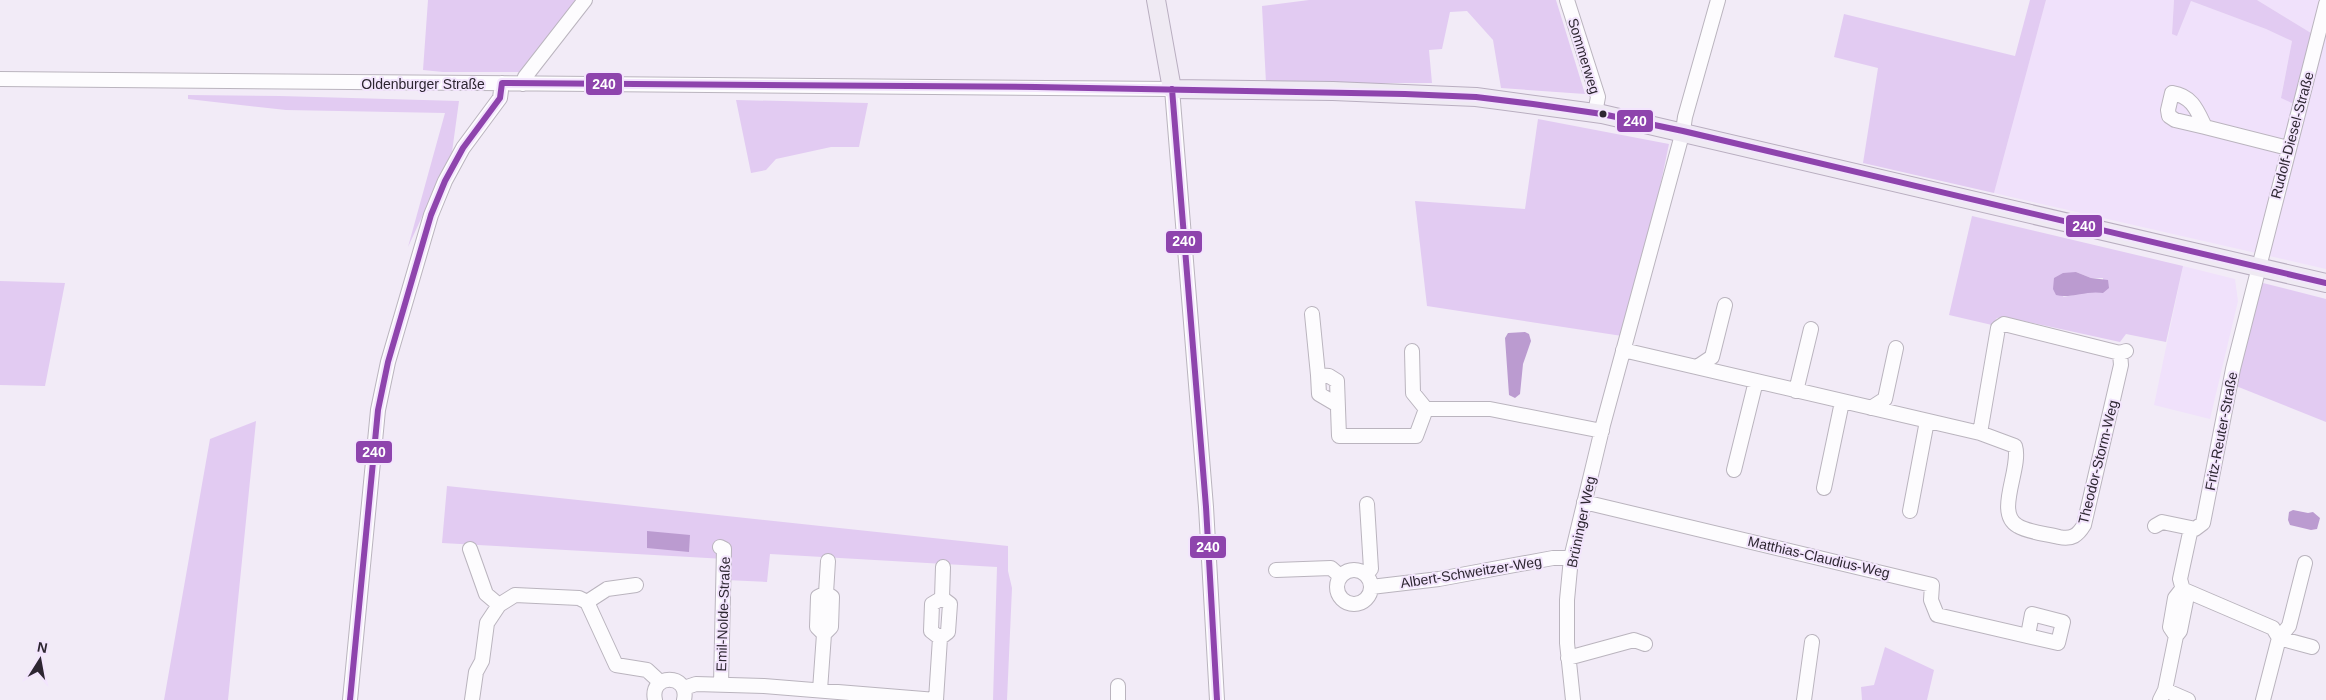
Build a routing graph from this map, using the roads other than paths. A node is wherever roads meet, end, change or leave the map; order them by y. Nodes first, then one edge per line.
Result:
1 (585, 0) edge
2 (1156, 0) edge
3 (1567, 0) edge
4 (1718, 0) edge
5 (2326, 4) edge
6 (0, 79) edge
7 (502, 83) junction
8 (523, 84) junction
9 (1172, 89) junction
10 (1595, 113) junction
11 (2205, 127) dead end
12 (1683, 131) junction
13 (2288, 148) junction
14 (2259, 266) junction
15 (2326, 283) edge
16 (1725, 305) dead end
17 (1312, 314) dead end
18 (1811, 329) dead end
19 (1896, 348) dead end
20 (1623, 350) junction
21 (1412, 351) dead end
22 (1712, 357) junction
23 (1697, 367) junction
24 (1720, 372) junction
25 (1756, 381) junction
26 (1796, 391) junction
27 (1885, 400) junction
28 (1842, 402) junction
29 (1871, 408) junction
30 (1426, 409) junction
31 (1894, 413) junction
32 (1927, 421) junction
33 (1602, 431) junction
34 (1980, 433) junction
35 (1734, 470) dead end
36 (1824, 488) dead end
37 (1584, 502) junction
38 (1367, 504) dead end
39 (1910, 511) dead end
40 (2156, 526) dead end
41 (2191, 528) junction
42 (720, 547) dead end
43 (470, 549) dead end
44 (1571, 558) junction
45 (828, 562) dead end
46 (2305, 563) dead end
47 (943, 567) dead end
48 (1276, 570) dead end
49 (1365, 574) junction
50 (1340, 576) junction
51 (636, 585) dead end
52 (1371, 587) junction
53 (2182, 589) junction
54 (587, 602) junction
55 (499, 605) junction
56 (2028, 635) dead end
57 (2279, 638) junction
58 (1812, 642) dead end
59 (1645, 644) dead end
60 (2312, 647) dead end
61 (1568, 658) junction
62 (660, 682) junction
63 (720, 684) junction
64 (820, 690) junction
65 (684, 694) edge
66 (2162, 695) edge
67 (350, 700) edge
68 (472, 700) edge
69 (655, 700) edge
70 (936, 700) edge
71 (1218, 700) edge
72 (1573, 700) edge
73 (1804, 700) edge
74 (2188, 700) edge
75 (2263, 700) edge

1 - 8 street
2 - 9 main road
3 - 10 street, Sommerweg
4 - 12 street, Brüninger Weg
5 - 13 street, Rudolf-Diesel-Straße
6 - 7 street, Oldenburger Straße
7 - 8 street, Oldenburger Straße
7 - 67 street
8 - 9 street, Oldenburger Straße
9 - 10 main road, Oldenburger Straße
9 - 71 street
10 - 12 main road, Oldenburger Straße
11 - 13 street
12 - 14 main road, Oldenburger Straße
12 - 20 street, Brüninger Weg
13 - 14 street, Rudolf-Diesel-Straße
14 - 15 main road, Oldenburger Straße
14 - 41 street, Fritz-Reuter-Straße
16 - 22 street
17 - 30 street
18 - 26 street
19 - 27 street
20 - 23 street, Theodor-Storm-Weg
20 - 33 street, Brüninger Weg
21 - 30 street
22 - 23 street
22 - 24 street
23 - 24 street, Theodor-Storm-Weg
24 - 25 street, Theodor-Storm-Weg
25 - 26 street, Theodor-Storm-Weg
25 - 35 street
26 - 28 street, Theodor-Storm-Weg
27 - 29 street
27 - 31 street
28 - 29 street, Theodor-Storm-Weg
28 - 36 street
29 - 31 street, Theodor-Storm-Weg
30 - 33 street
31 - 32 street, Theodor-Storm-Weg
32 - 34 street, Theodor-Storm-Weg
32 - 39 street
33 - 37 street, Brüninger Weg
34 - 34 street, Theodor-Storm-Weg
37 - 44 street, Brüninger Weg
37 - 56 street, Matthias-Claudius-Weg
38 - 49 street
40 - 41 street
41 - 53 street, Fritz-Reuter-Straße
42 - 63 street, Emil-Nolde-Straße
43 - 55 street
44 - 52 street, Albert-Schweitzer-Weg
44 - 61 street, Brüninger Weg
45 - 64 street
46 - 57 street
47 - 70 street
48 - 50 street
49 - 50 street
49 - 52 street
50 - 52 street
51 - 54 street
53 - 57 street
53 - 66 street, Fritz-Reuter-Straße
54 - 55 street
54 - 62 street
55 - 68 street
57 - 60 street
57 - 75 street
58 - 73 street
59 - 61 street
61 - 72 street, Brüninger Weg
62 - 65 street
62 - 69 street
63 - 64 street
63 - 65 street
64 - 70 street
66 - 74 street

